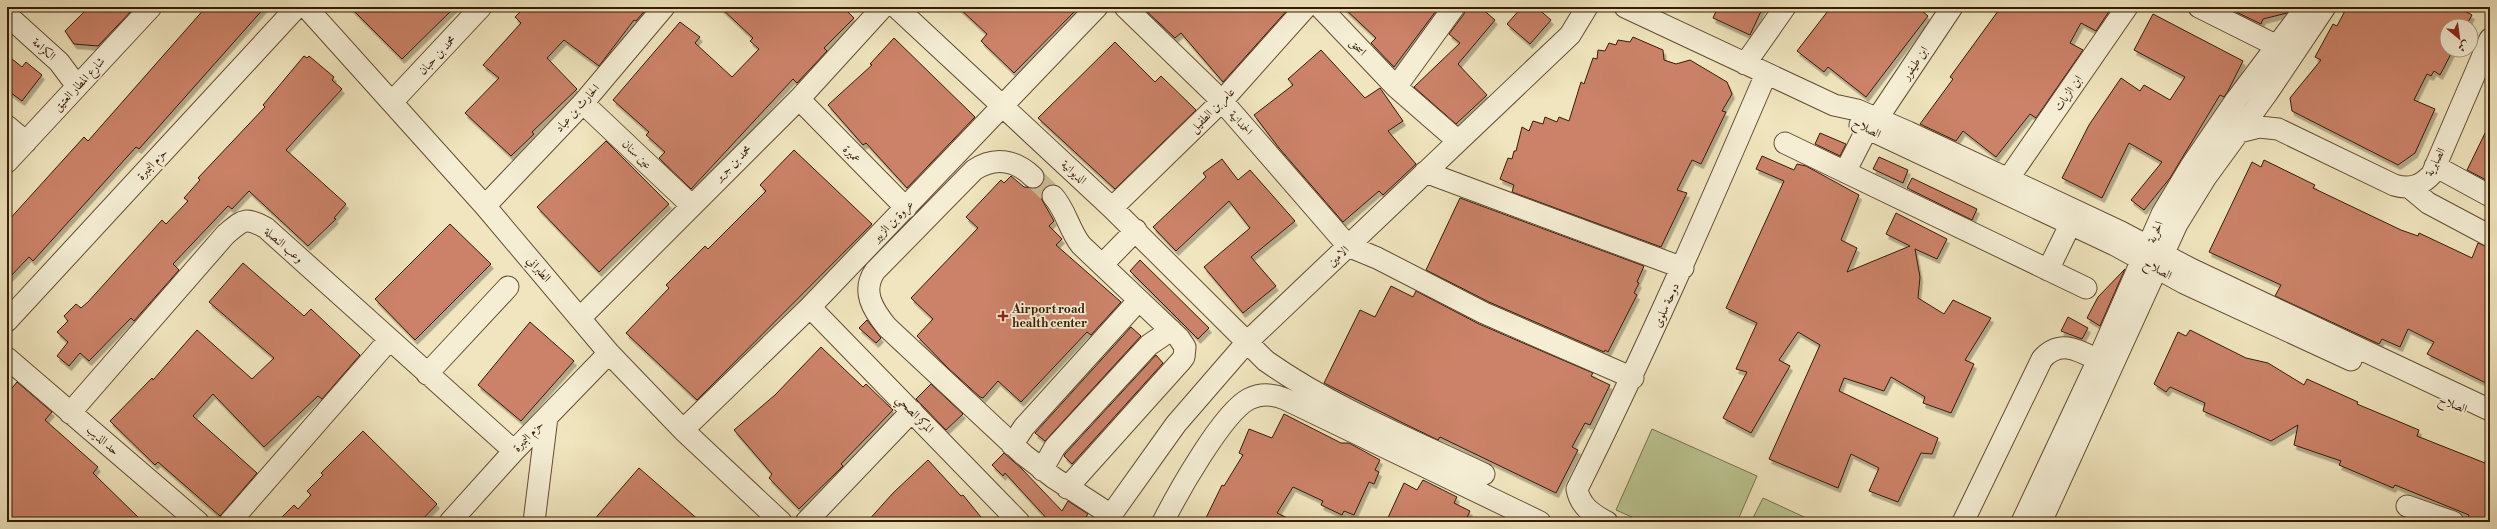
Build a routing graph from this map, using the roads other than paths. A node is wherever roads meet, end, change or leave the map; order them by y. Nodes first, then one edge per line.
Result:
1 (151, 7) edge
2 (297, 7) edge
3 (306, 7) edge
4 (481, 7) edge
5 (664, 7) edge
6 (883, 7) edge
7 (896, 7) edge
8 (1097, 7) edge
9 (1125, 7) edge
10 (1306, 7) edge
11 (1320, 7) edge
12 (1454, 7) edge
13 (1587, 7) edge
14 (1625, 7) edge
15 (1785, 7) edge
16 (1952, 7) edge
17 (2127, 7) edge
18 (2199, 7) edge
19 (2306, 7) edge
20 (2324, 7) edge
21 (7, 15) edge
22 (2490, 39) edge
23 (2277, 46) junction
24 (1745, 64) junction
25 (1766, 74) junction
26 (77, 86) junction
27 (1396, 87) junction
28 (2268, 92) junction
29 (799, 99) junction
30 (1222, 101) junction
31 (392, 102) junction
32 (583, 103) junction
33 (1003, 108) junction
34 (1872, 124) junction
35 (7, 126) edge
36 (2278, 129) junction
37 (2239, 132) junction
38 (1458, 141) junction
39 (26, 142) junction
40 (1785, 143) dead end
41 (7, 162) edge
42 (2435, 166) junction
43 (1425, 172) junction
44 (1845, 172) junction
45 (2008, 178) junction
46 (1030, 181) tunnel mouth
47 (2410, 188) junction
48 (2490, 196) edge
49 (1049, 200) tunnel mouth
50 (690, 205) junction
51 (485, 206) junction
52 (906, 208) junction
53 (1112, 208) junction
54 (2070, 225) junction
55 (1136, 230) junction
56 (2490, 236) edge
57 (1348, 246) junction
58 (2153, 257) junction
59 (1102, 265) junction
60 (1683, 268) junction
61 (2048, 270) junction
62 (508, 287) dead end
63 (2086, 288) dead end
64 (1139, 300) junction
65 (810, 307) junction
66 (581, 317) junction
67 (7, 321) edge
68 (1171, 330) junction
69 (389, 340) junction
70 (1247, 342) junction
71 (609, 353) junction
72 (7, 358) edge
73 (2098, 360) junction
74 (427, 374) junction
75 (1633, 378) junction
76 (2490, 410) edge
77 (912, 411) junction
78 (70, 413) junction
79 (547, 417) junction
80 (2490, 419) edge
81 (683, 430) junction
82 (1012, 445) junction
83 (514, 451) junction
84 (1042, 470) junction
85 (1484, 474) dead end
86 (1067, 488) junction
87 (2407, 506) dead end
88 (1108, 518) edge
89 (198, 522) edge
90 (230, 522) edge
91 (450, 522) edge
92 (534, 522) edge
93 (781, 522) edge
94 (806, 522) edge
95 (1019, 522) edge
96 (1163, 522) edge
97 (1540, 522) edge
98 (1606, 522) edge
99 (1963, 522) edge
100 (2022, 522) edge
101 (2041, 522) edge
102 (2453, 522) edge

1 - 26 street, شارع المطار العتيق
2 - 67 street, حزم البمبرة
3 - 31 street, الطبراني
4 - 31 street, محمد بن حبان
5 - 32 street, الحارث بن عباد
6 - 29 street, محمد بن جرير
7 - 33 street, الديوانية
8 - 33 street, عروة بن الزبير
9 - 30 street, الحمدانية
10 - 30 street, عامر بن الطفيل
11 - 27 street, اسحق
12 - 27 street
13 - 38 street, الامين
14 - 24 street, الصلاح
15 - 24 street
16 - 34 street, ابن طيفور
17 - 45 street, ابن الزيات
18 - 23 street
19 - 23 street, الحرية
20 - 28 street, الحرية
21 - 26 street, الكرامة
22 - 42 street, الصابرية
23 - 58 street, الحرية
24 - 25 street, الصلاح
25 - 34 street, الصلاح
25 - 60 street, دوحة سلوى
26 - 39 street, شارع المطار العتيق
27 - 38 street, اسحق
28 - 36 street
28 - 37 street, الحرية
29 - 50 street, محمد بن جرير
29 - 52 street, عميرة
30 - 53 street, عامر بن الطفيل
30 - 57 street, الحمدانية
31 - 51 street, الطبراني
32 - 50 street, عين سنان
32 - 51 street, الحارث بن عباد
33 - 52 street, عروة بن الزبير
33 - 53 street, الديوانية
34 - 44 street, ابن طيفور
34 - 45 street, الصلاح
34 - 54 street, الصلاح
35 - 39 street
36 - 37 street
36 - 47 street
37 - 58 street, الحرية
38 - 43 street, الامين
39 - 41 street, شارع المطار العتيق
40 - 44 street
42 - 47 street, الصابرية
42 - 48 street
43 - 57 street, الامين
43 - 60 street
44 - 61 street
45 - 58 street, الصلاح
46 - 82 street
47 - 56 street
49 - 59 street
50 - 66 street, محمد بن جرير
51 - 66 street, الطبراني
52 - 65 street, عروة بن الزبير
53 - 55 street, الديوانية
54 - 58 street, الصلاح
54 - 61 street
55 - 59 street
55 - 70 street, الديوانية
57 - 70 street, الامين
57 - 75 street
58 - 73 street, الحرية
58 - 76 street, الصلاح
58 - 80 street, الصلاح
58 - 101 street, الحرية
59 - 64 street
60 - 75 street, دوحة سلوى
61 - 63 street
62 - 74 street
64 - 68 street
64 - 82 street
65 - 77 street, المركز الصحي
65 - 81 street, عروة بن الزبير
66 - 71 street, الطبراني
68 - 84 street
68 - 86 street
69 - 74 street, وعب النصلة
69 - 78 street, وعب النصلة
69 - 90 street
70 - 85 street, الديوانية
70 - 88 street, الامين
71 - 79 street, حزم البمبرة
71 - 81 street, الطبراني
72 - 78 street, حد الذيب
73 - 99 street
73 - 100 street, الحرية
74 - 83 street, وعب النصلة
75 - 98 street, دوحة سلوى
77 - 94 street
77 - 95 street, المركز الصحي
78 - 89 street, حد الذيب
79 - 83 street, حزم البمبرة
79 - 92 street
81 - 93 street, الطبراني
82 - 84 street
83 - 91 street, حزم البمبرة
84 - 86 street
86 - 88 street
87 - 102 street
96 - 97 street

